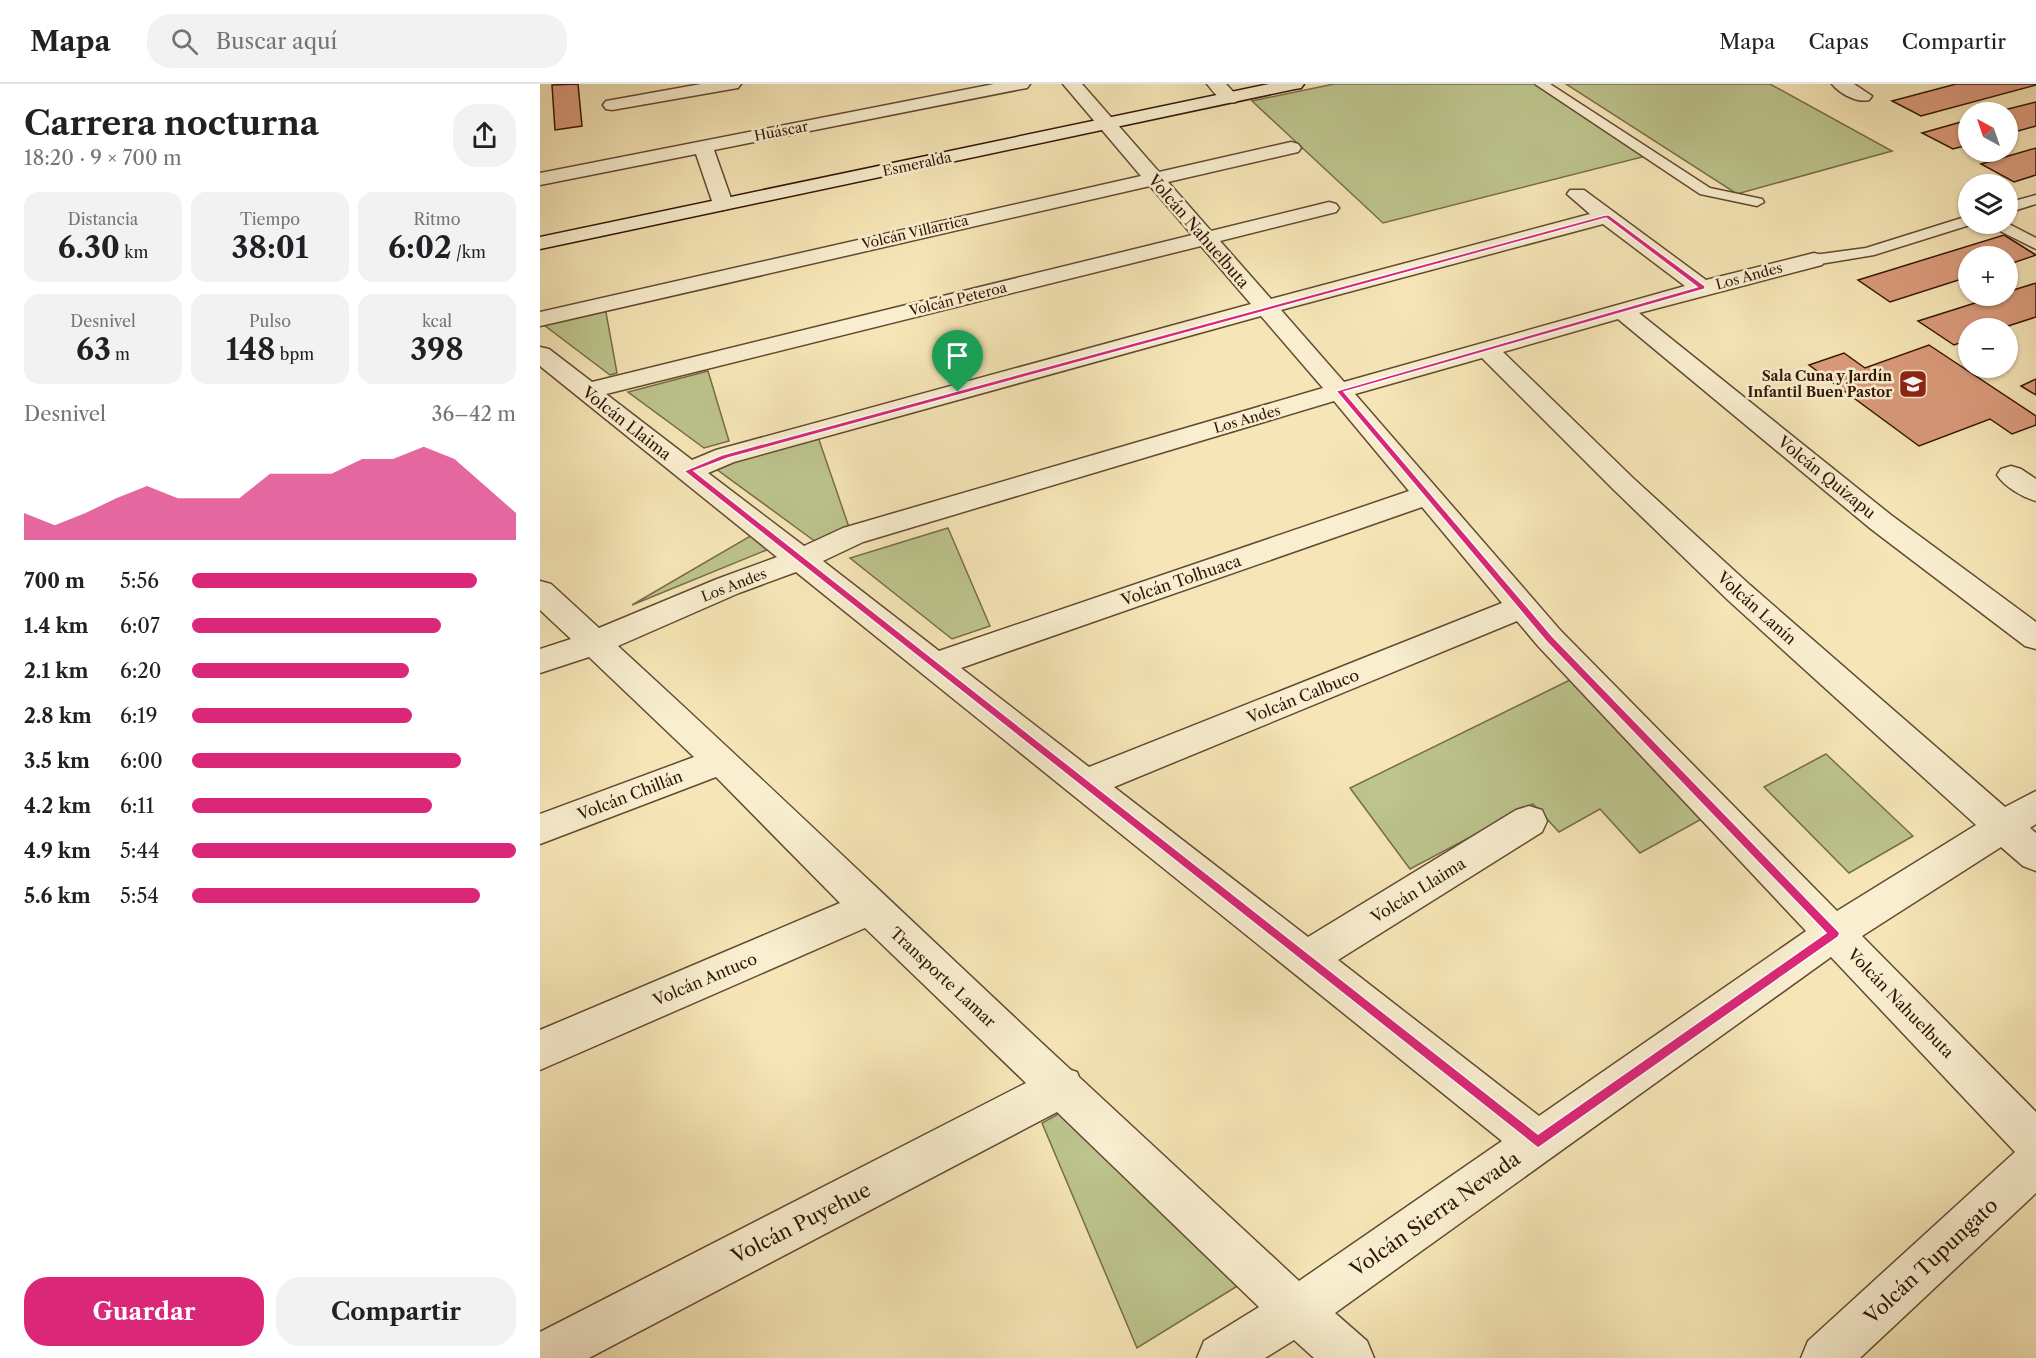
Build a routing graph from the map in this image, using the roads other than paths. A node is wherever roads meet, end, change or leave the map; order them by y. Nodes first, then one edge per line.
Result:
1 (732, 84) edge
2 (1021, 84) edge
3 (1072, 84) edge
4 (1216, 84) edge
5 (1295, 84) edge
6 (1541, 84) edge
7 (1841, 84) edge
8 (1863, 96) dead end
9 (1230, 98) junction
10 (612, 105) dead end
11 (1106, 124) junction
12 (704, 146) junction
13 (1291, 148) dead end
14 (540, 178) edge
15 (1153, 178) junction
16 (1577, 194) dead end
17 (2036, 199) edge
18 (1757, 201) dead end
19 (723, 204) junction
20 (2018, 205) edge
21 (1329, 208) dead end
22 (1607, 216) junction
23 (1958, 224) edge
24 (2016, 234) edge
25 (1205, 238) junction
26 (540, 243) edge
27 (2036, 244) edge
28 (1814, 260) joint
29 (1702, 288) junction
30 (1266, 307) junction
31 (1622, 311) junction
32 (540, 319) edge
33 (1487, 350) junction
34 (540, 354) edge
35 (587, 391) junction
36 (1339, 391) junction
37 (688, 471) junction
38 (2011, 475) dead end
39 (2036, 492) edge
40 (1427, 495) junction
41 (800, 560) junction
42 (540, 592) edge
43 (1522, 608) junction
44 (2036, 638) edge
45 (594, 643) junction
46 (540, 661) edge
47 (934, 665) junction
48 (721, 761) junction
49 (1084, 784) junction
50 (2036, 806) edge
51 (1529, 821) dead end
52 (2003, 827) junction
53 (540, 829) edge
54 (2036, 855) edge
55 (870, 908) junction
56 (1834, 933) junction
57 (1307, 959) junction
58 (540, 1050) edge
59 (1062, 1087) junction
60 (1538, 1142) junction
61 (2036, 1143) edge
62 (2036, 1163) edge
63 (1297, 1311) junction
64 (540, 1358) edge
65 (1221, 1358) edge
66 (1350, 1358) edge
67 (1825, 1358) edge

1 - 10 street
2 - 12 street, Huáscar
3 - 11 street, Volcán Nahuelbuta
4 - 9 street
5 - 9 street, Esmeralda
6 - 18 lane
7 - 8 street
9 - 11 street, Esmeralda
11 - 15 street, Volcán Nahuelbuta
11 - 19 street, Esmeralda
12 - 14 street, Huáscar
12 - 19 street
13 - 15 street, Volcán Villarrica
15 - 25 street, Volcán Nahuelbuta
15 - 32 street, Volcán Villarrica
16 - 22 street
17 - 20 lane
19 - 26 street, Esmeralda
21 - 25 street, Volcán Peteroa
22 - 29 street
22 - 30 street
23 - 28 lane, Los Andes
24 - 27 lane
25 - 30 street, Volcán Nahuelbuta
25 - 35 street, Volcán Peteroa
28 - 29 street, Los Andes
29 - 31 street, Los Andes
30 - 36 street, Volcán Nahuelbuta
30 - 37 street
31 - 33 street, Los Andes
31 - 44 street, Volcán Quizapu
33 - 36 street, Los Andes
33 - 52 street, Volcán Lanín
34 - 35 street, Volcán Llaima
35 - 37 street, Volcán Llaima
36 - 40 street, Volcán Nahuelbuta
36 - 41 street, Los Andes
37 - 41 street, Volcán Llaima
38 - 39 street
40 - 43 street, Volcán Nahuelbuta
40 - 47 street, Volcán Tolhuaca
41 - 45 street, Los Andes
41 - 47 street, Volcán Llaima
42 - 45 street, Transporte Lamar
43 - 49 street, Volcán Calbuco
43 - 56 street, Volcán Nahuelbuta
45 - 46 street, Los Andes
45 - 48 street, Transporte Lamar
47 - 49 street, Volcán Llaima
48 - 53 street, Volcán Chillán
48 - 55 street, Transporte Lamar
49 - 57 street, Volcán Llaima
50 - 52 street, Volcán Sierra Nevada
51 - 57 street, Volcán Llaima
52 - 54 street, Volcán Lanín
52 - 56 street, Volcán Sierra Nevada
55 - 58 street, Volcán Antuco
55 - 59 street, Transporte Lamar
56 - 60 street, Volcán Sierra Nevada
56 - 61 street, Volcán Nahuelbuta
57 - 60 street, Volcán Llaima
59 - 63 street, Transporte Lamar
59 - 64 street, Volcán Puyehue
60 - 63 street, Volcán Sierra Nevada
62 - 67 street, Volcán Tupungato
63 - 65 street, Volcán Sierra Nevada
63 - 66 street, Transporte Lamar

